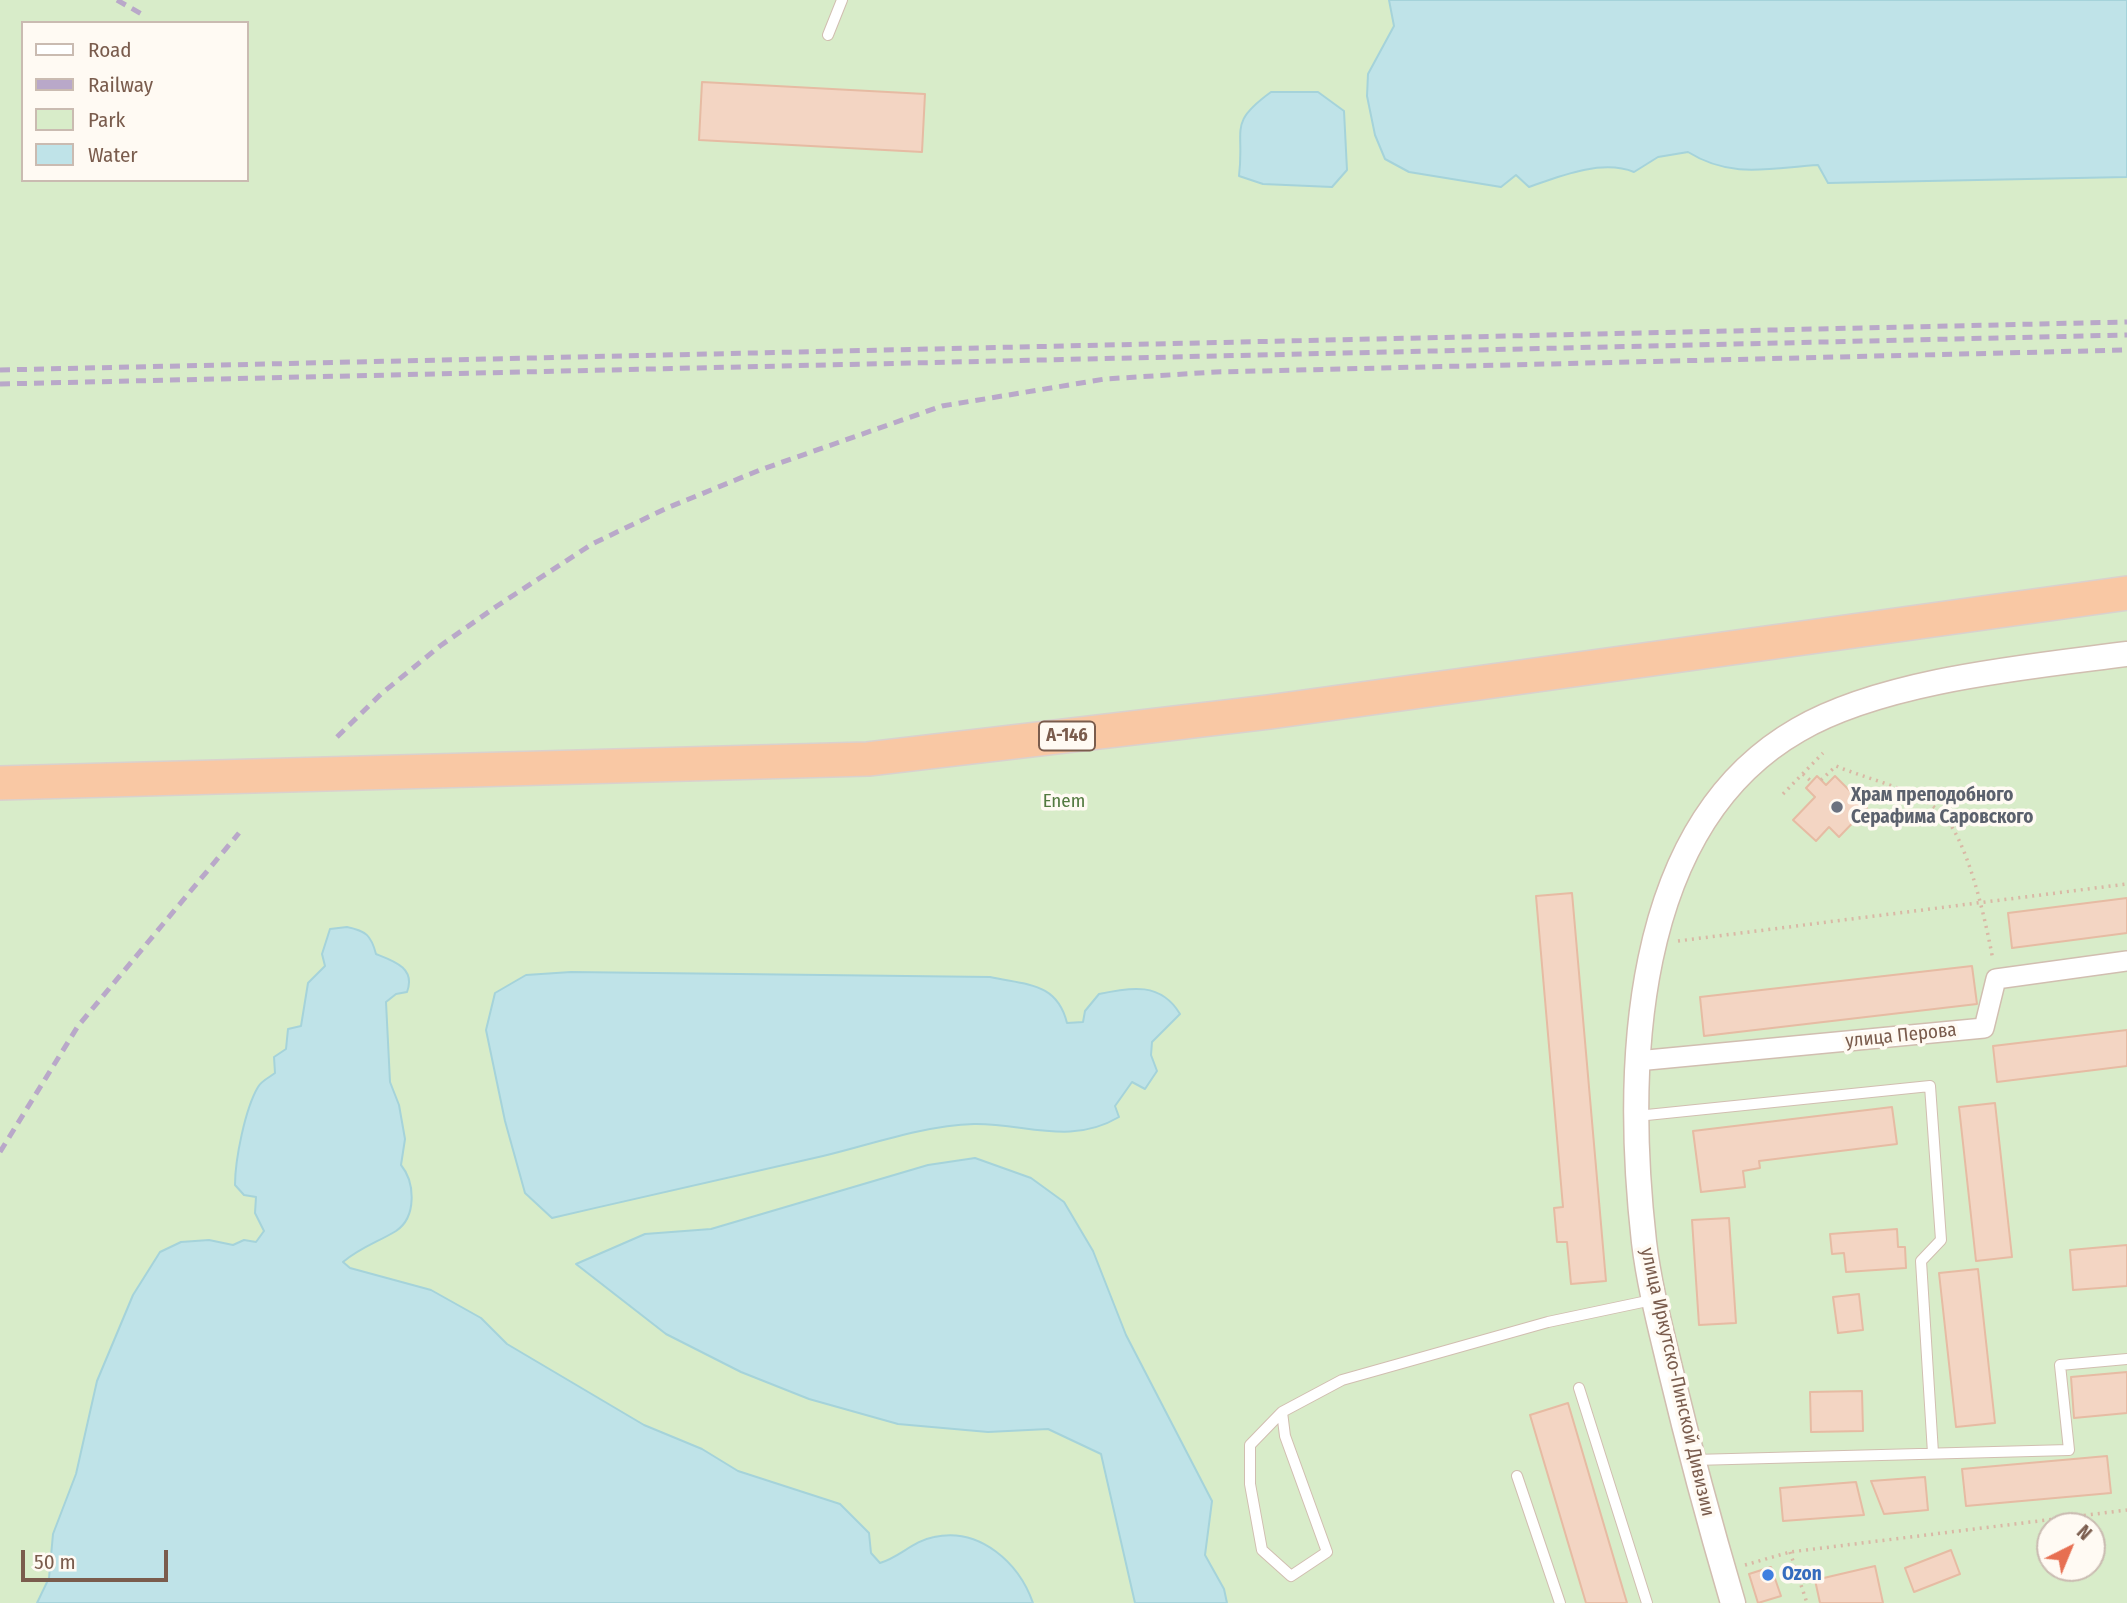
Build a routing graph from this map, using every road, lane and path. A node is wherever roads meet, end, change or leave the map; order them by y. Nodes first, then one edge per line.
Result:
1 (842, 0) edge
2 (828, 35) dead end
3 (2127, 593) edge
4 (2127, 654) edge
5 (1823, 753) dead end
6 (1803, 774) junction
7 (1821, 780) dead end
8 (1812, 782) dead end
9 (0, 783) edge
10 (1783, 794) dead end
11 (2127, 884) edge
12 (1979, 903) junction
13 (1653, 944) junction
14 (2127, 961) edge
15 (1996, 979) junction
16 (1637, 1061) junction
17 (1636, 1116) junction
18 (1654, 1299) junction
19 (2127, 1359) edge
20 (1579, 1388) dead end
21 (1282, 1412) junction
22 (1933, 1453) junction
23 (1692, 1460) junction
24 (1517, 1476) dead end
25 (2127, 1510) edge
26 (1790, 1552) junction
27 (1724, 1571) junction
28 (1560, 1603) edge
29 (1647, 1603) edge
30 (1733, 1603) edge
31 (1807, 1603) edge

1 - 2 lane
3 - 9 highway, А-146
4 - 13 street, улица Иркутско-Пинской Дивизии
5 - 6 path
6 - 8 path
6 - 10 path
7 - 12 path
11 - 12 path
12 - 13 path
12 - 15 path
13 - 16 street, улица Иркутско-Пинской Дивизии
14 - 15 street
15 - 16 street, улица Перова
16 - 17 street, улица Иркутско-Пинской Дивизии
17 - 18 street, улица Иркутско-Пинской Дивизии
17 - 22 lane
18 - 21 lane
18 - 23 street, улица Иркутско-Пинской Дивизии
19 - 22 lane
20 - 29 lane
21 - 21 lane
22 - 23 lane
23 - 27 street, улица Иркутско-Пинской Дивизии
24 - 28 lane
25 - 26 path
26 - 27 path
26 - 31 path
27 - 30 street, улица Иркутско-Пинской Дивизии

